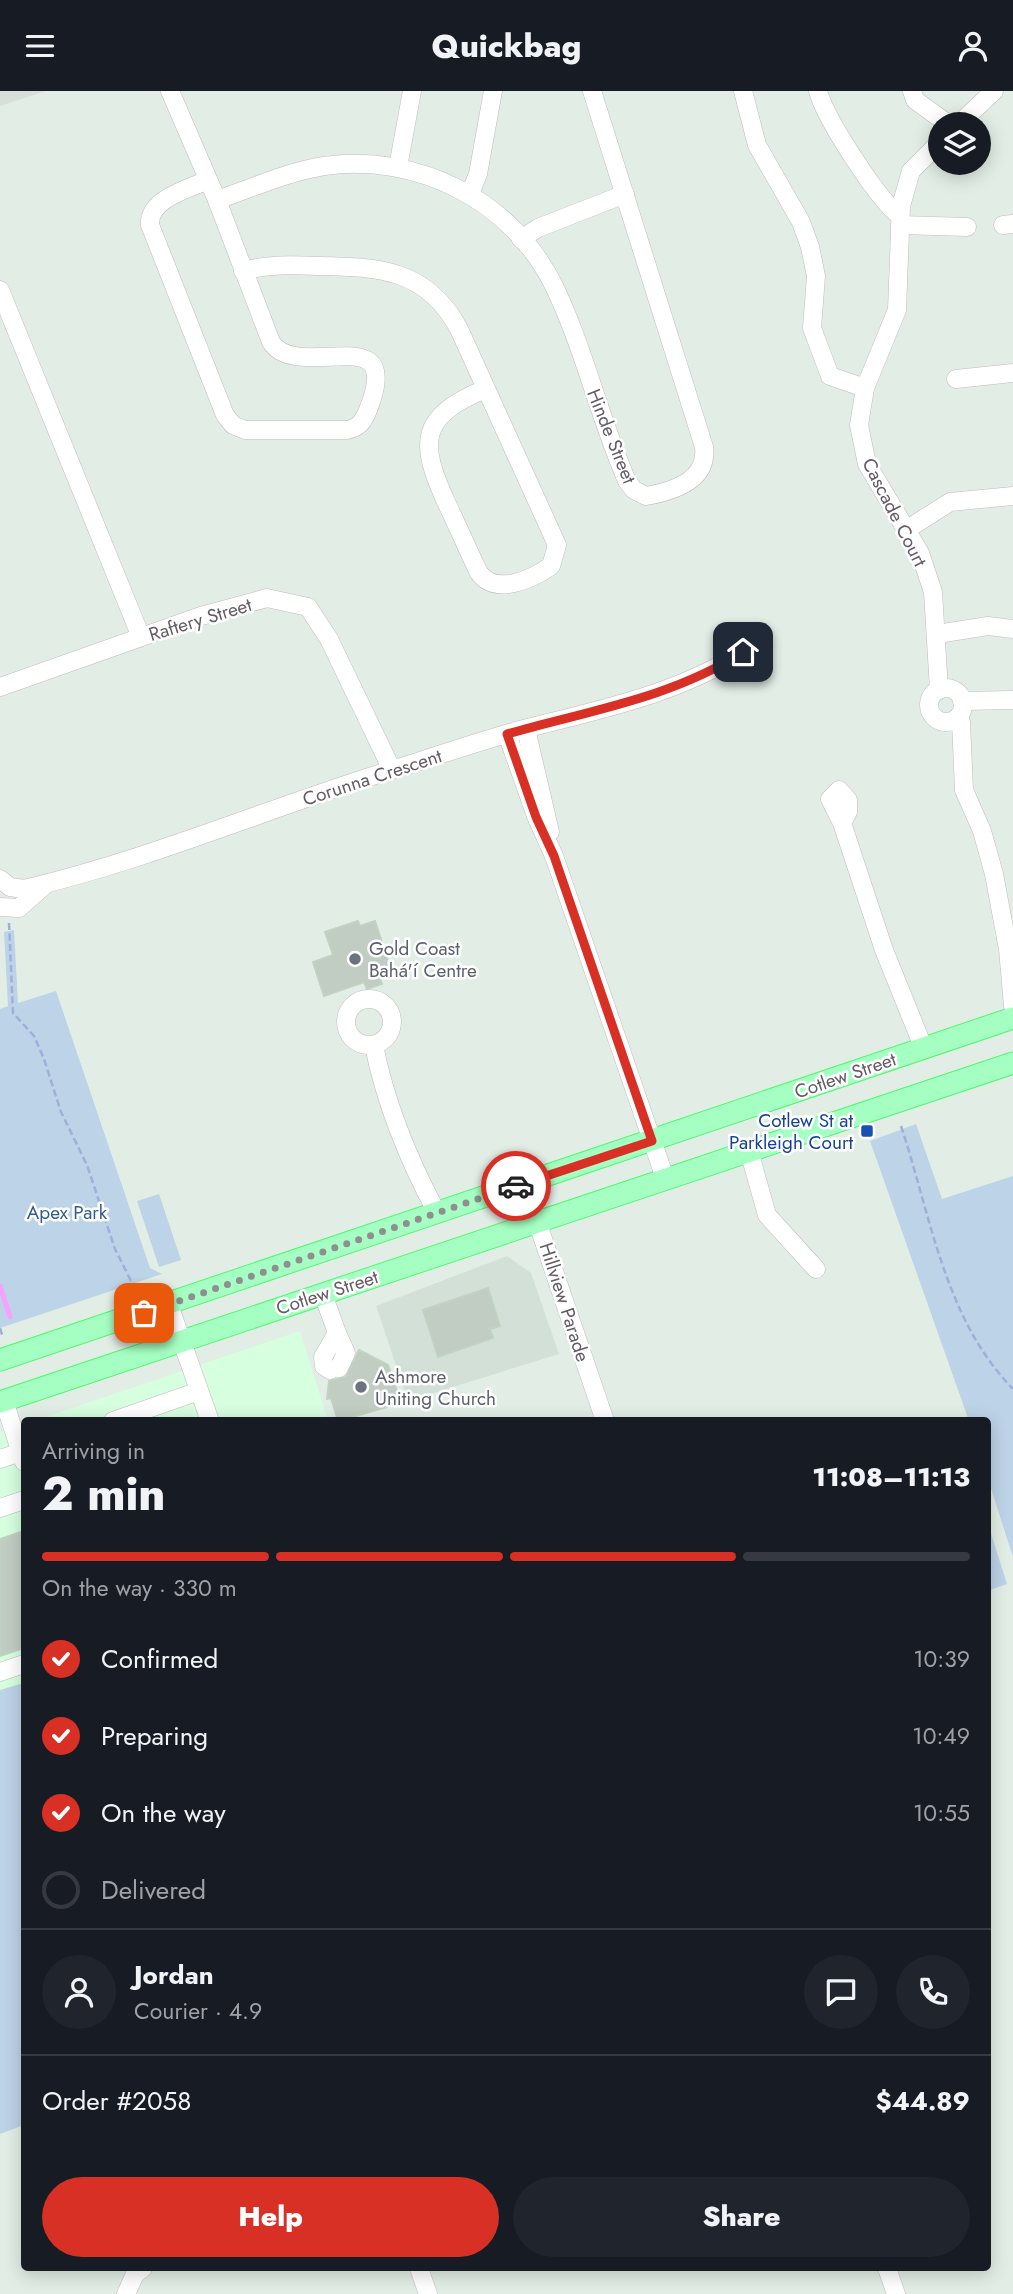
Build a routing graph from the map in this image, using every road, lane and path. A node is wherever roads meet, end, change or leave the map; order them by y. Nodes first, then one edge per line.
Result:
1 (170, 91) edge
2 (412, 91) edge
3 (493, 91) edge
4 (592, 91) edge
5 (743, 91) edge
6 (818, 91) edge
7 (912, 91) edge
8 (994, 91) edge
9 (932, 112) edge
10 (972, 112) edge
11 (928, 154) edge
12 (398, 167) junction
13 (208, 180) junction
14 (470, 194) junction
15 (625, 194) junction
16 (217, 200) junction
17 (900, 221) junction
18 (967, 227) dead end
19 (521, 239) junction
20 (243, 271) junction
21 (0, 290) edge
22 (1013, 373) edge
23 (956, 379) dead end
24 (865, 388) junction
25 (485, 389) junction
26 (1013, 496) edge
27 (906, 530) junction
28 (1013, 629) edge
29 (937, 634) junction
30 (141, 637) junction
31 (743, 652) dead end
32 (0, 687) edge
33 (939, 690) junction
34 (1013, 700) edge
35 (960, 709) junction
36 (526, 729) junction
37 (507, 734) junction
38 (392, 769) junction
39 (842, 823) dead end
40 (554, 856) junction
41 (0, 879) edge
42 (47, 882) junction
43 (6, 908) edge
44 (1013, 1006) edge
45 (1013, 1019) edge
46 (374, 1046) dead end
47 (924, 1049) junction
48 (1013, 1063) edge
49 (901, 1126) dead end
50 (652, 1141) junction
51 (749, 1151) junction
52 (664, 1178) junction
53 (524, 1183) junction
54 (437, 1213) junction
55 (538, 1221) junction
56 (816, 1269) dead end
57 (137, 1293) dead end
58 (323, 1294) junction
59 (169, 1304) junction
60 (0, 1328) edge
61 (4, 1338) dead end
62 (182, 1341) junction
63 (0, 1360) edge
64 (335, 1369) dead end
65 (1013, 1389) edge
66 (199, 1391) junction
67 (2, 1402) edge
68 (124, 1417) edge
69 (208, 1417) edge
70 (604, 1417) edge
71 (21, 1450) edge
72 (21, 1455) edge
73 (0, 1459) edge
74 (21, 1501) edge
75 (0, 1508) edge
76 (21, 1665) edge
77 (0, 1672) edge
78 (134, 2271) edge
79 (420, 2271) edge
80 (888, 2271) edge
81 (126, 2294) edge
82 (428, 2294) edge
83 (896, 2294) edge

1 - 13 street
2 - 12 street
3 - 14 street
4 - 15 street, Hinde Street
5 - 24 street
6 - 17 street
7 - 9 street
8 - 10 street
11 - 17 street, Cascade Court
12 - 14 street, Hinde Street
12 - 16 street, Hinde Street
13 - 16 street
13 - 20 street
14 - 19 street, Hinde Street
15 - 19 street
15 - 19 street, Hinde Street
16 - 20 street
17 - 18 street
17 - 24 street, Cascade Court
20 - 25 street
21 - 30 street
22 - 23 street
24 - 27 street, Cascade Court
25 - 25 street
26 - 27 street
27 - 29 street, Cascade Court
28 - 29 street
29 - 33 street, Cascade Court
30 - 32 street, Raftery Street
30 - 38 street, Raftery Street
31 - 36 street, Corunna Crescent
33 - 35 street
33 - 35 street
34 - 35 street
35 - 44 street
36 - 37 street, Corunna Crescent
36 - 40 street
37 - 38 street, Corunna Crescent
37 - 40 street
38 - 42 street, Corunna Crescent
39 - 47 street
40 - 50 street
41 - 42 street, Corunna Crescent
42 - 43 street
43 - 57 path
45 - 47 main road, Cotlew Street
46 - 54 street
47 - 50 main road, Cotlew Street
48 - 51 main road, Cotlew Street
49 - 65 path
50 - 52 street
50 - 53 main road, Cotlew Street
51 - 52 main road, Cotlew Street
51 - 56 street
52 - 55 main road, Cotlew Street
53 - 54 main road, Cotlew Street
53 - 55 street, Hillview Parade
54 - 59 main road, Cotlew Street
55 - 58 main road, Cotlew Street
55 - 70 street, Hillview Parade
58 - 62 main road, Cotlew Street
58 - 64 street
59 - 62 street
59 - 63 main road, Cotlew Street
60 - 61 path
62 - 66 street
62 - 67 main road, Cotlew Street
66 - 68 street
66 - 69 street
67 - 71 street
72 - 73 street
74 - 75 street
76 - 77 street
78 - 81 street
79 - 82 street
80 - 83 street

